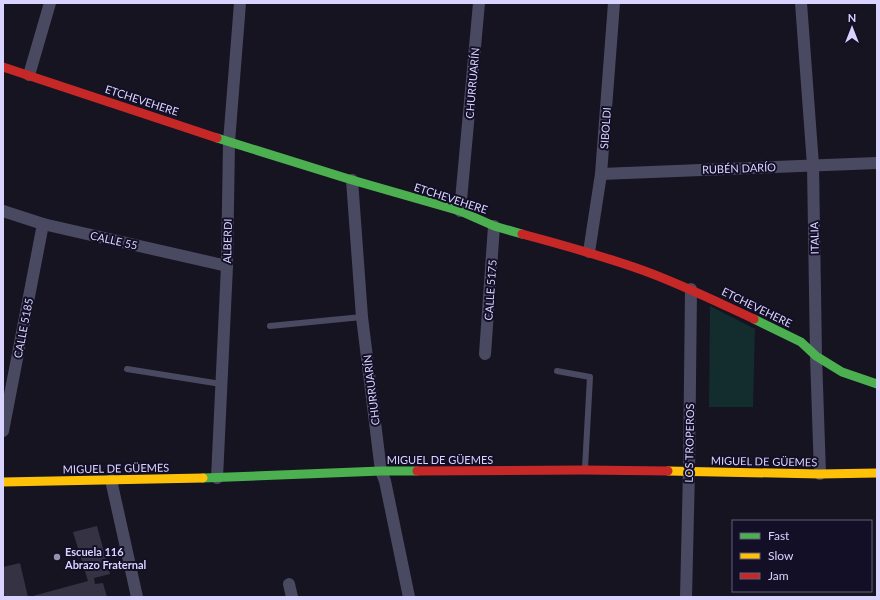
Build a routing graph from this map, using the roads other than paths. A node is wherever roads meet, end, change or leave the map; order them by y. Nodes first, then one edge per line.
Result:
1 (50, 3) edge
2 (240, 3) edge
3 (479, 3) edge
4 (614, 3) edge
5 (801, 3) edge
6 (3, 67) edge
7 (29, 75) junction
8 (229, 142) junction
9 (877, 162) edge
10 (812, 165) junction
11 (601, 174) junction
12 (352, 180) junction
13 (3, 211) edge
14 (460, 211) junction
15 (43, 224) junction
16 (494, 226) junction
17 (589, 252) junction
18 (227, 266) junction
19 (691, 289) junction
20 (362, 317) junction
21 (270, 326) dead end
22 (485, 354) dead end
23 (816, 356) junction
24 (127, 369) dead end
25 (557, 371) dead end
26 (221, 384) junction
27 (877, 384) edge
28 (3, 431) edge
29 (584, 470) junction
30 (381, 471) junction
31 (689, 471) junction
32 (877, 473) edge
33 (820, 474) junction
34 (217, 478) junction
35 (111, 480) junction
36 (3, 482) edge
37 (289, 584) dead end
38 (138, 597) edge
39 (292, 597) edge
40 (409, 597) edge
41 (686, 597) edge

1 - 7 street
2 - 8 street, ALBERDI
3 - 14 street, CHURRUARÍN
4 - 11 street, SIBOLDI
5 - 10 street, ITALIA
6 - 7 street, ETCHEVEHERE
7 - 8 street, ETCHEVEHERE
8 - 12 street, ETCHEVEHERE
8 - 18 street, ALBERDI
9 - 10 street, RUBÉN DARÍO
10 - 11 street, RUBÉN DARÍO
10 - 23 street, ITALIA
11 - 17 street, SIBOLDI
12 - 14 street, ETCHEVEHERE
12 - 20 street, CHURRUARÍN
13 - 15 street, CALLE 55
14 - 16 street, ETCHEVEHERE
15 - 18 street, CALLE 55
15 - 28 street, CALLE 5185
16 - 17 street, ETCHEVEHERE
16 - 22 street, CALLE 5175
17 - 19 street, ETCHEVEHERE
18 - 26 street, ALBERDI
19 - 23 street, ETCHEVEHERE
19 - 31 street, LOS TROPEROS
20 - 21 lane
20 - 30 street, CHURRUARÍN
23 - 27 street, ETCHEVEHERE
23 - 33 street, ITALIA
24 - 26 lane
25 - 29 lane
26 - 34 street, ALBERDI
29 - 30 street, MIGUEL DE GÜEMES
29 - 31 street, MIGUEL DE GÜEMES
30 - 34 street, MIGUEL DE GÜEMES
30 - 40 street, CHURRUARÍN
31 - 33 street, MIGUEL DE GÜEMES
31 - 41 street, LOS TROPEROS
32 - 33 street, MIGUEL DE GÜEMES
34 - 35 street, MIGUEL DE GÜEMES
35 - 36 street, MIGUEL DE GÜEMES
35 - 38 street
37 - 39 street

